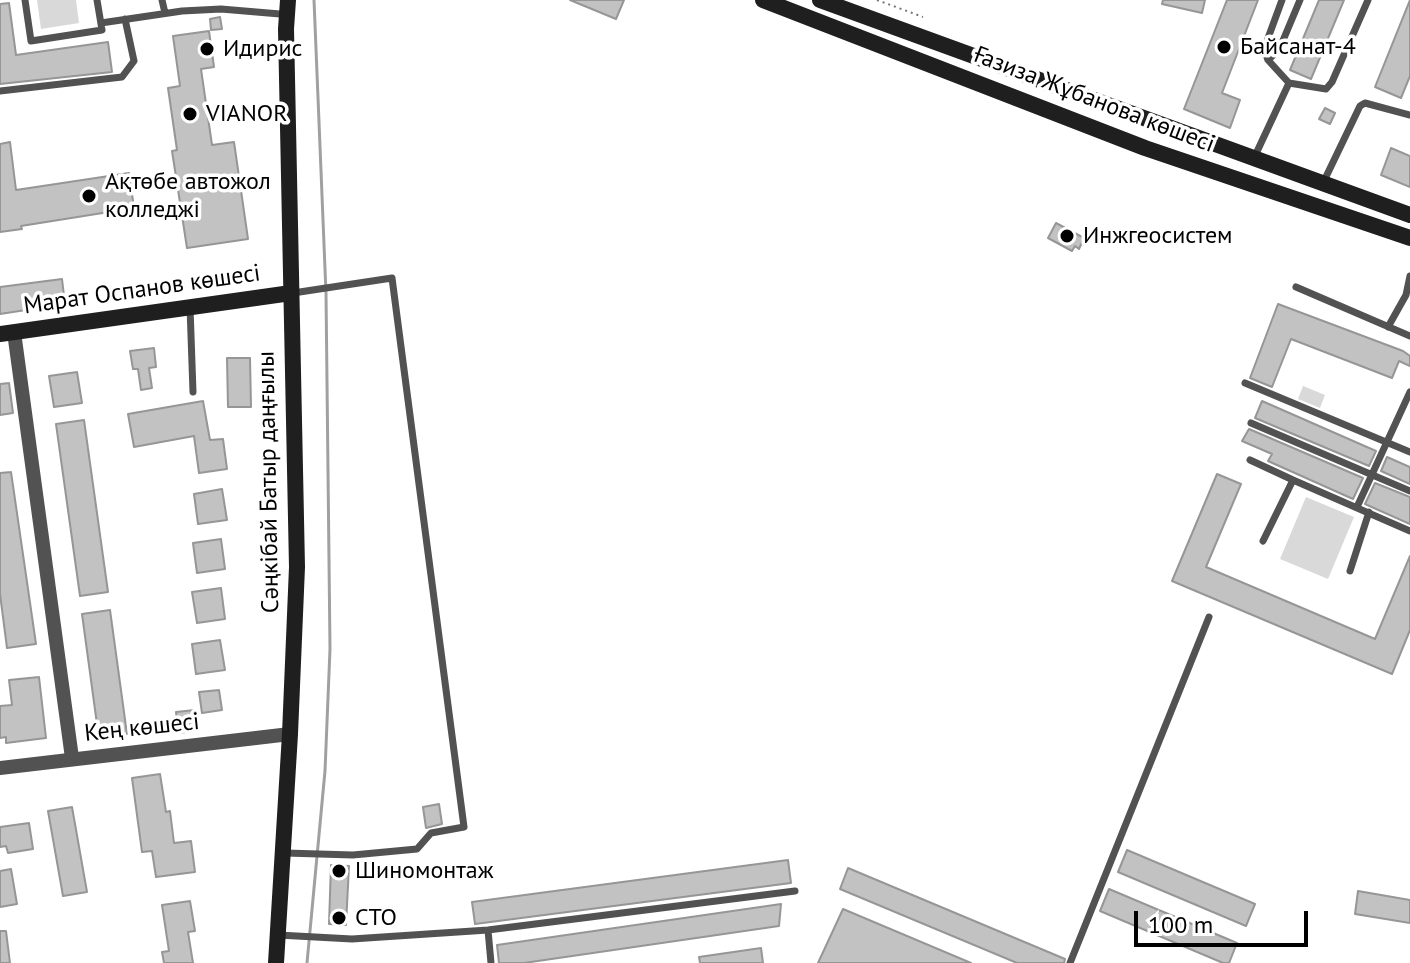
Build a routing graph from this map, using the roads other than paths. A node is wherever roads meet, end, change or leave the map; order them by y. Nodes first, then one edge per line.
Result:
1 (25, 0) edge
2 (97, 0) edge
3 (162, 0) edge
4 (763, 0) edge
5 (820, 0) edge
6 (1282, 0) edge
7 (1300, 0) edge
8 (1368, 0) edge
9 (282, 11) edge
10 (165, 13) junction
11 (125, 19) junction
12 (101, 23) junction
13 (1268, 60) junction
14 (1289, 83) junction
15 (0, 91) edge
16 (1410, 115) edge
17 (1253, 160) junction
18 (1323, 183) junction
19 (1410, 215) edge
20 (1410, 238) edge
21 (1410, 276) edge
22 (1296, 287) dead end
23 (291, 293) junction
24 (1408, 296) edge
25 (190, 307) junction
26 (1388, 327) junction
27 (7, 333) edge
28 (1410, 336) edge
29 (1245, 383) dead end
30 (193, 392) dead end
31 (1410, 392) edge
32 (1251, 423) dead end
33 (1386, 441) junction
34 (1410, 452) edge
35 (1250, 460) dead end
36 (1372, 474) junction
37 (1293, 480) junction
38 (1410, 491) edge
39 (1357, 507) junction
40 (1369, 512) junction
41 (1410, 531) edge
42 (1263, 541) dead end
43 (1350, 571) dead end
44 (1209, 617) dead end
45 (290, 734) junction
46 (72, 758) junction
47 (0, 768) edge
48 (284, 853) junction
49 (795, 891) dead end
50 (488, 930) junction
51 (278, 935) junction
52 (276, 963) edge
53 (491, 963) edge
54 (1070, 963) edge

1 - 12 lane
2 - 12 lane
3 - 10 lane
4 - 20 street, Ғазиза Жұбанова көшесі
5 - 17 street, Ғазиза Жұбанова көшесі
6 - 13 lane
7 - 13 lane
8 - 14 lane
9 - 10 lane
9 - 23 street, Сәңкібай Батыр даңғылы
10 - 11 lane
11 - 12 lane
11 - 15 lane
13 - 14 lane
14 - 17 lane
16 - 18 lane
17 - 18 street, Ғазиза Жұбанова көшесі
18 - 19 street, Ғазиза Жұбанова көшесі
21 - 24 lane
22 - 26 lane
23 - 25 street, Марат Оспанов көшесі
23 - 45 street, Сәңкібай Батыр даңғылы
23 - 48 lane
24 - 26 lane
25 - 27 street, Марат Оспанов көшесі
25 - 30 lane
26 - 28 lane
27 - 46 street
29 - 33 lane
31 - 33 lane
32 - 36 lane
33 - 34 lane
33 - 36 lane
35 - 37 lane
36 - 38 lane
36 - 39 lane
37 - 39 lane
37 - 42 lane
39 - 40 lane
40 - 41 lane
40 - 43 lane
44 - 54 lane
45 - 46 street, Кең көшесі
45 - 48 street, Сәңкібай Батыр даңғылы
46 - 47 street, Кең көшесі
48 - 51 street, Сәңкібай Батыр даңғылы
49 - 50 lane
50 - 51 lane
50 - 53 lane
51 - 52 street, Сәңкібай Батыр даңғылы

